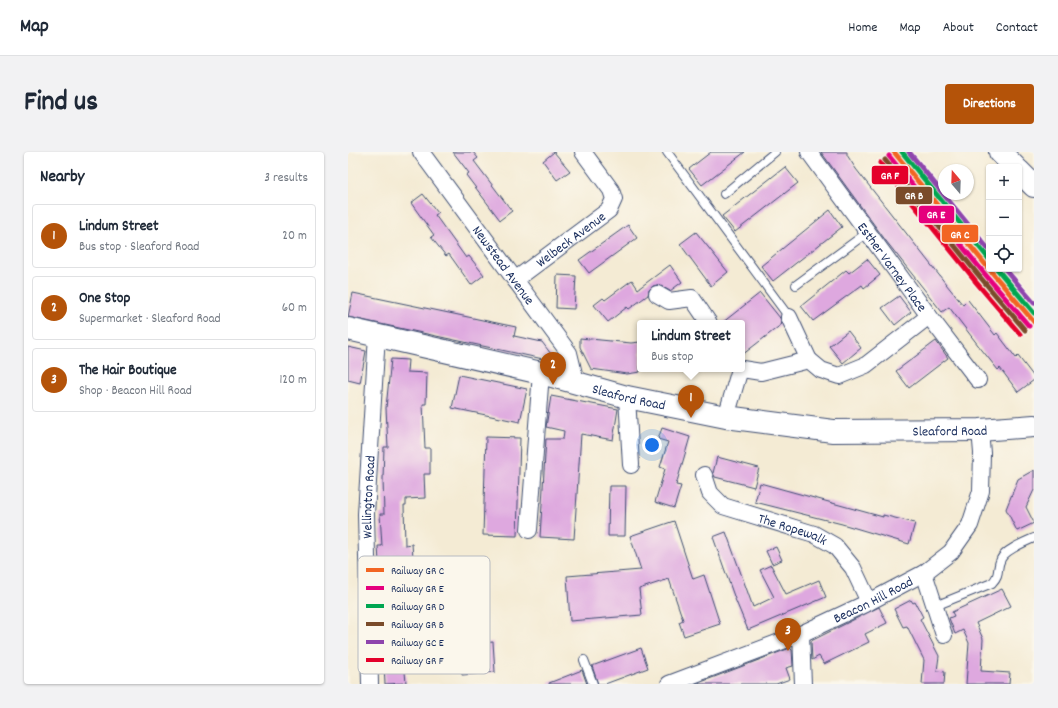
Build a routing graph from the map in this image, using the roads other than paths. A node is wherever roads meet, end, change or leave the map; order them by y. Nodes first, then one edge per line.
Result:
1 (421, 152) edge
2 (583, 152) edge
3 (667, 152) edge
4 (775, 152) edge
5 (809, 152) edge
6 (1000, 152) edge
7 (1012, 164) edge
8 (1022, 174) edge
9 (1034, 186) edge
10 (724, 194) dead end
11 (868, 232) junction
12 (515, 280) junction
13 (796, 286) dead end
14 (657, 294) dead end
15 (929, 316) junction
16 (789, 317) joint
17 (707, 320) edge
18 (348, 329) edge
19 (377, 335) junction
20 (809, 360) junction
21 (745, 370) edge
22 (740, 372) edge
23 (540, 373) junction
24 (978, 380) dead end
25 (576, 382) junction
26 (627, 396) junction
27 (726, 417) junction
28 (1034, 426) edge
29 (980, 430) junction
30 (631, 465) dead end
31 (704, 475) dead end
32 (529, 530) dead end
33 (1034, 538) edge
34 (367, 556) edge
35 (924, 573) junction
36 (869, 602) junction
37 (935, 606) junction
38 (801, 634) junction
39 (944, 635) dead end
40 (584, 660) dead end
41 (370, 674) edge
42 (370, 684) edge
43 (593, 684) edge
44 (669, 684) edge
45 (803, 684) edge

1 - 12 street, Newstead Avenue
2 - 12 street, Welbeck Avenue
3 - 16 lane
4 - 10 lane
5 - 11 street, Esther Varney Place
6 - 7 street
8 - 9 street
11 - 13 lane
11 - 15 street, Esther Varney Place
12 - 25 street, Newstead Avenue
14 - 17 street
15 - 20 street
15 - 24 street, Esther Varney Place
16 - 20 street
18 - 19 street, Sleaford Road
19 - 23 street, Sleaford Road
19 - 34 street, Wellington Road
20 - 21 street
22 - 27 street
23 - 25 street, Sleaford Road
23 - 32 street
25 - 26 street, Sleaford Road
26 - 27 street, Sleaford Road
26 - 30 street
27 - 29 street, Sleaford Road
28 - 29 street, Sleaford Road
29 - 35 street, Beacon Hill Road
31 - 36 street, The Ropewalk
33 - 37 lane
35 - 36 street, Beacon Hill Road
35 - 37 street
36 - 38 street, Beacon Hill Road
37 - 39 street
38 - 44 street, Beacon Hill Road
38 - 45 street
40 - 43 lane
41 - 42 street, Wellington Road

